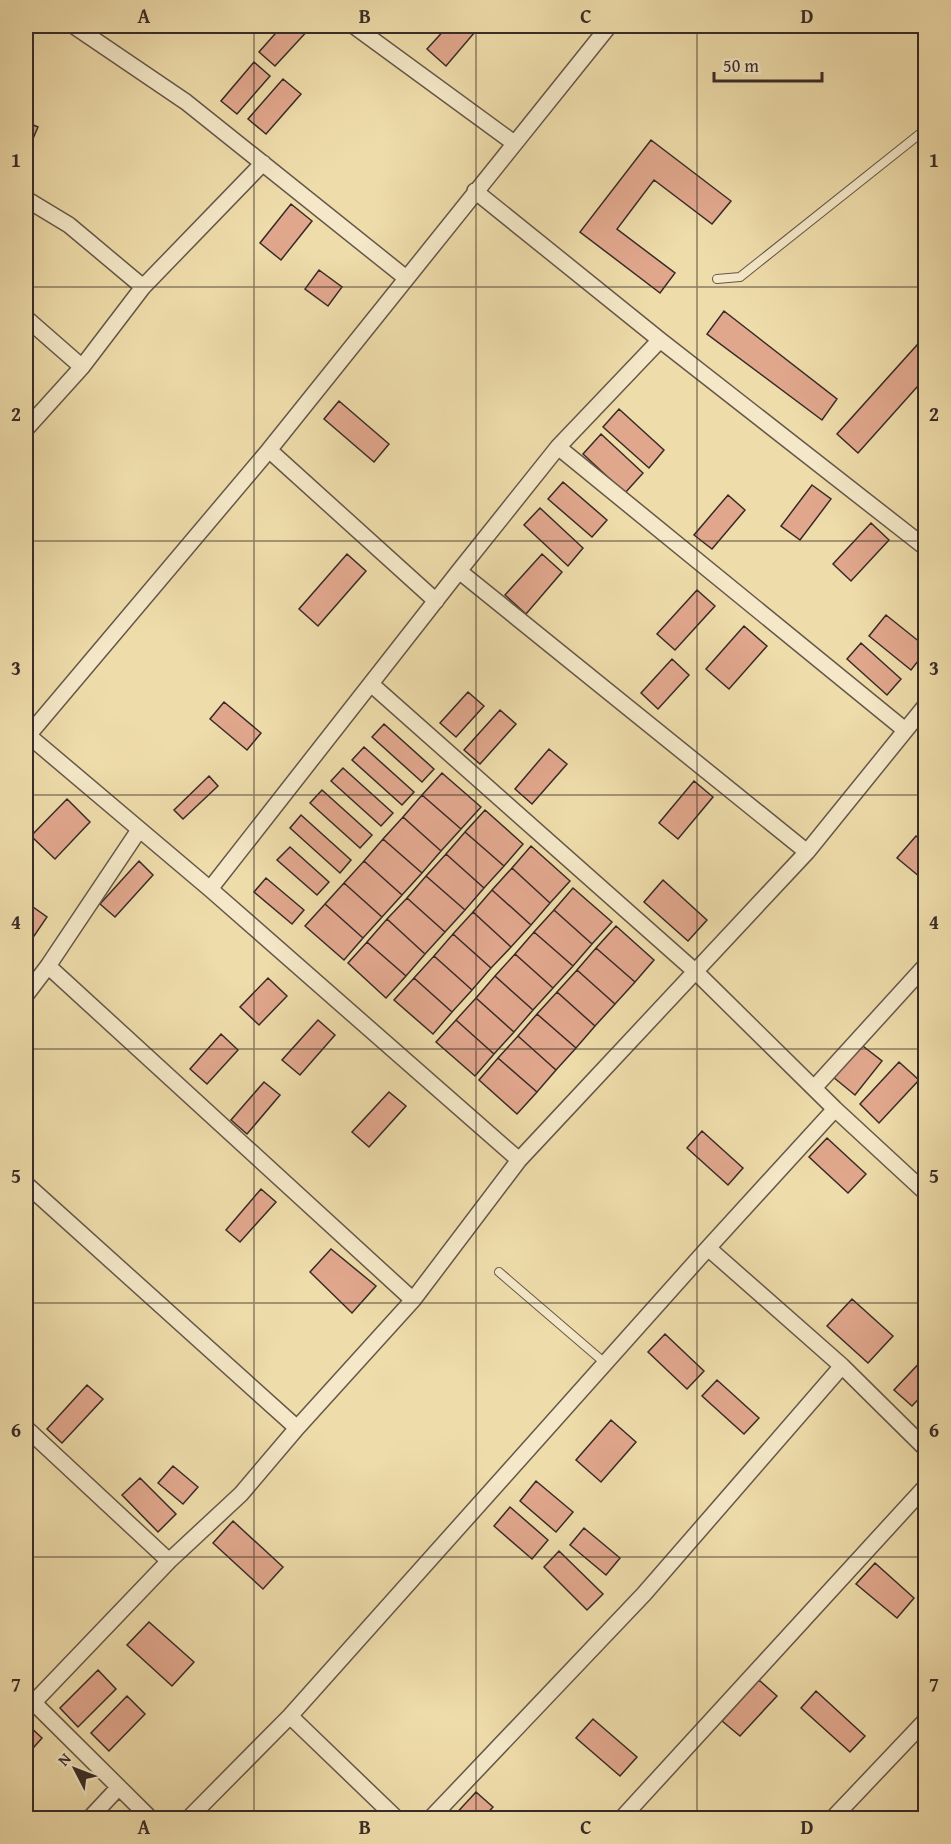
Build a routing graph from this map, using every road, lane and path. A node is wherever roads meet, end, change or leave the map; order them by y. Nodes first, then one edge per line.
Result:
1 (74, 26) edge
2 (354, 26) edge
3 (609, 26) edge
4 (926, 129) edge
5 (514, 143) junction
6 (263, 163) junction
7 (475, 191) junction
8 (26, 199) edge
9 (406, 278) junction
10 (717, 279) dead end
11 (143, 287) junction
12 (26, 318) edge
13 (660, 340) junction
14 (82, 367) junction
15 (26, 429) edge
16 (558, 447) junction
17 (269, 450) junction
18 (926, 548) edge
19 (459, 571) junction
20 (436, 601) junction
21 (371, 684) junction
22 (926, 705) edge
23 (905, 730) junction
24 (27, 737) edge
25 (139, 830) junction
26 (807, 852) junction
27 (210, 889) junction
28 (926, 965) edge
29 (48, 966) junction
30 (697, 973) junction
31 (26, 995) edge
32 (814, 1088) junction
33 (835, 1109) junction
34 (519, 1160) junction
35 (26, 1184) edge
36 (926, 1193) edge
37 (708, 1248) junction
38 (499, 1272) dead end
39 (413, 1300) junction
40 (605, 1363) junction
41 (842, 1366) junction
42 (26, 1428) edge
43 (297, 1428) junction
44 (926, 1449) edge
45 (926, 1486) edge
46 (169, 1561) junction
47 (30, 1698) edge
48 (290, 1716) junction
49 (926, 1720) edge
50 (119, 1787) junction
51 (90, 1818) edge
52 (150, 1818) edge
53 (189, 1818) edge
54 (396, 1818) edge
55 (431, 1818) edge
56 (622, 1818) edge
57 (833, 1818) edge

1 - 6 street
2 - 5 street
3 - 5 street
4 - 10 lane
5 - 7 street
6 - 9 street
6 - 11 street
7 - 9 street
7 - 13 street
8 - 11 street
9 - 17 street
11 - 14 street
12 - 14 street
13 - 16 street
13 - 18 street
14 - 15 street
16 - 19 street
16 - 23 street
17 - 20 street
17 - 24 street
19 - 20 street
19 - 26 street
20 - 21 street
21 - 27 street
21 - 30 street
22 - 23 street
23 - 26 street
24 - 25 street
25 - 27 street
25 - 29 street
26 - 30 street
27 - 34 street
28 - 32 street
29 - 31 street
29 - 39 street
30 - 32 street
30 - 34 street
32 - 33 street
33 - 36 street
33 - 37 street
34 - 39 street
35 - 43 street
37 - 40 street
37 - 41 street
38 - 40 lane
39 - 43 street
40 - 48 street
41 - 44 street
41 - 55 street
42 - 46 street
43 - 46 street
45 - 56 street
46 - 47 street
47 - 50 street
48 - 53 street
48 - 54 street
49 - 57 street
50 - 51 street
50 - 52 street

